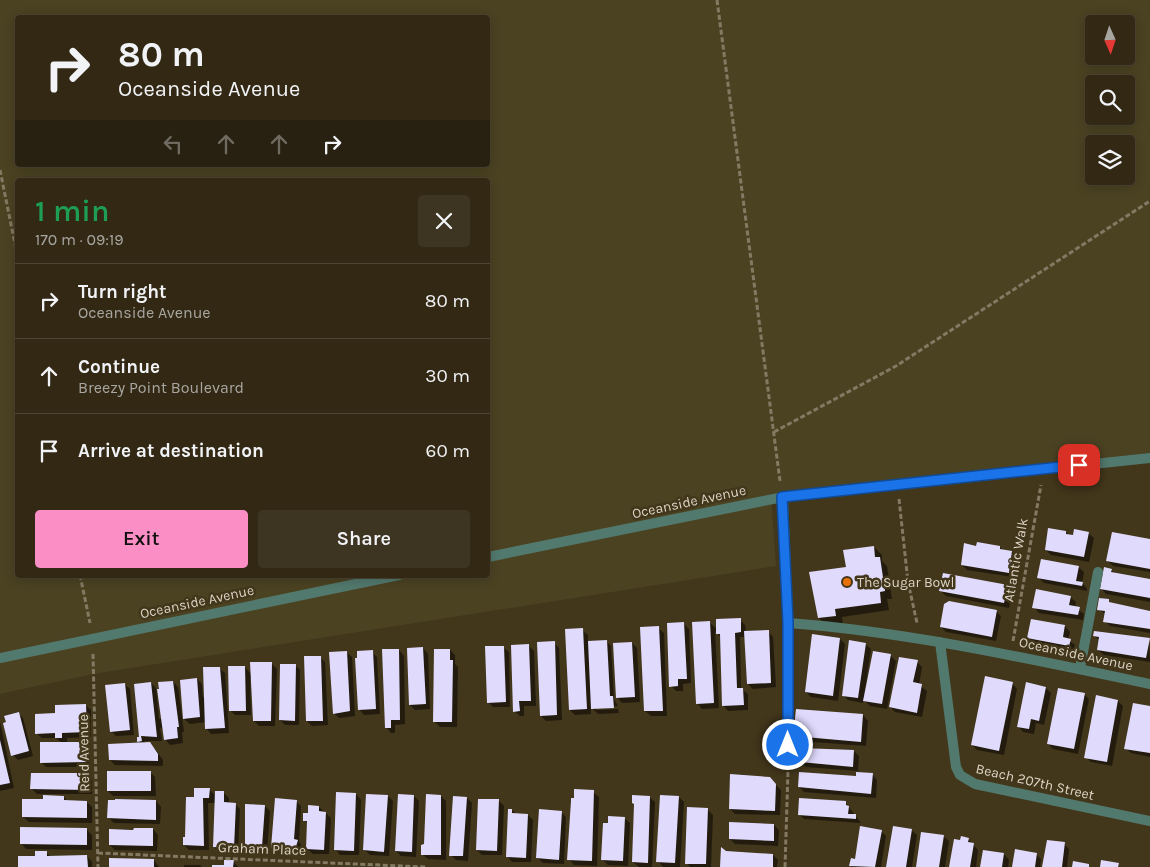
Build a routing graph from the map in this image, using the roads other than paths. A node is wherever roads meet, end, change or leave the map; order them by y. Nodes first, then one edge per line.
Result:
1 (1150, 458) edge
2 (782, 497) junction
3 (490, 557) edge
4 (1098, 572) dead end
5 (384, 578) edge
6 (788, 622) junction
7 (940, 642) junction
8 (0, 658) edge
9 (1080, 668) junction
10 (1150, 684) edge
11 (788, 756) road end
12 (1150, 821) edge

1 - 2 street, Oceanside Avenue
2 - 3 street, Oceanside Avenue
2 - 6 street
4 - 9 street
5 - 8 street, Oceanside Avenue
6 - 7 street, Oceanside Avenue
6 - 11 street
7 - 9 street, Oceanside Avenue
7 - 12 street, Beach 207th Street
9 - 10 street, Oceanside Avenue

